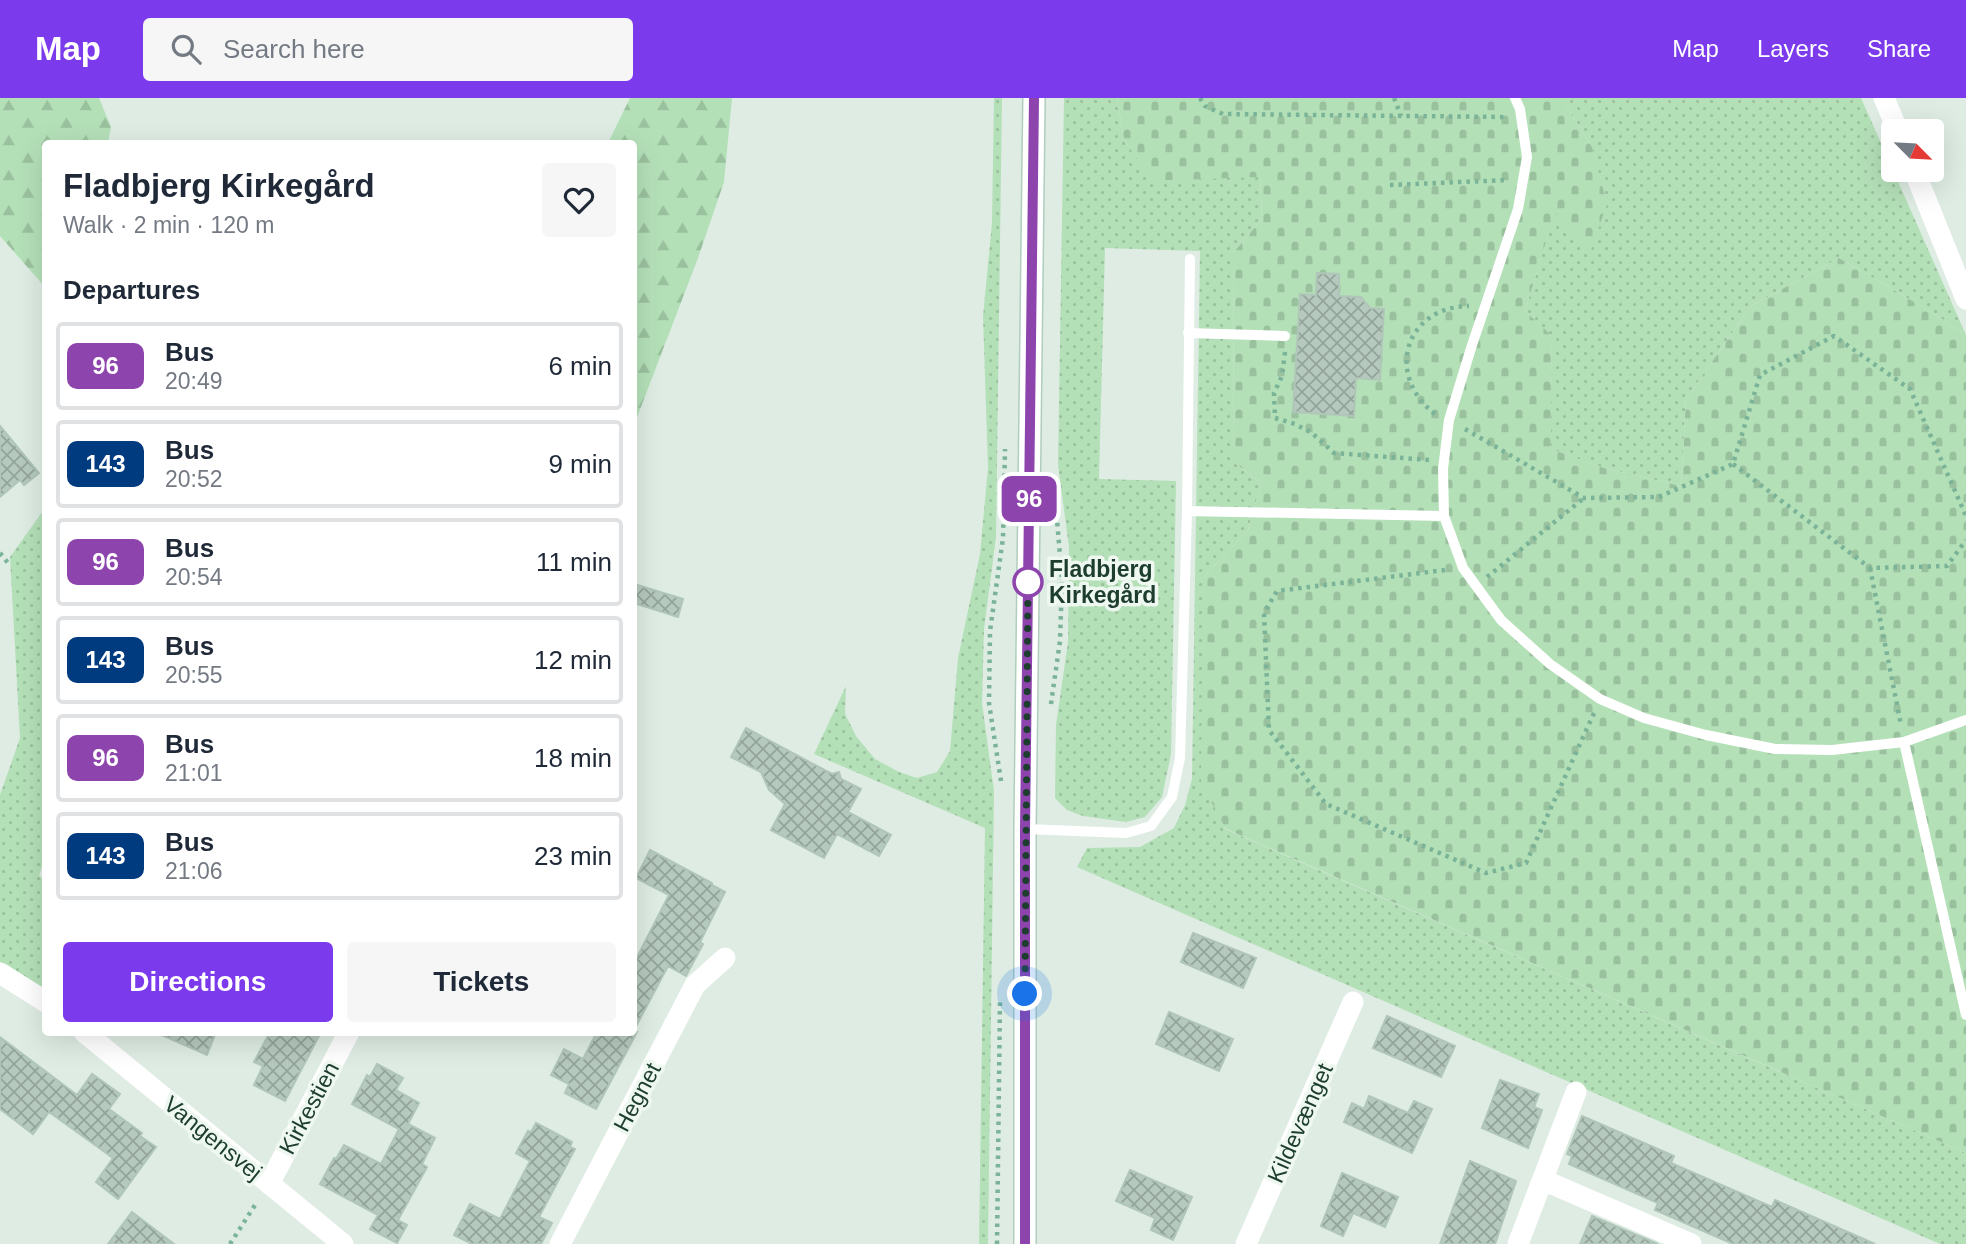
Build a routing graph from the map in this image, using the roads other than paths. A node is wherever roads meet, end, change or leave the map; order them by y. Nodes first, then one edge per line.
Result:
1 (1034, 98) edge
2 (1515, 98) edge
3 (1884, 98) edge
4 (1893, 119) edge
5 (1919, 182) edge
6 (1190, 259) dead end
7 (1966, 299) edge
8 (1188, 333) junction
9 (1285, 336) road end
10 (1186, 511) junction
11 (1444, 516) junction
12 (1966, 720) edge
13 (1904, 741) junction
14 (1025, 829) junction
15 (725, 958) dead end
16 (0, 973) edge
17 (42, 999) edge
18 (1353, 1002) dead end
19 (1966, 1015) edge
20 (89, 1036) edge
21 (347, 1036) edge
22 (1576, 1092) dead end
23 (1542, 1180) junction
24 (269, 1184) junction
25 (1659, 1238) edge
26 (343, 1244) edge
27 (560, 1244) edge
28 (1025, 1244) edge
29 (1246, 1244) edge
30 (1518, 1244) edge
31 (1692, 1244) edge

1 - 14 street
2 - 11 lane
3 - 4 street
5 - 7 street
6 - 8 lane
8 - 9 lane
8 - 10 lane
10 - 11 lane
10 - 14 lane
11 - 13 lane
12 - 13 lane
13 - 19 lane
14 - 28 street
15 - 27 street, Hegnet
16 - 17 street
18 - 29 street, Kildevænget
20 - 24 street, Vangensvej
21 - 24 street, Kirkestien
22 - 23 street
23 - 25 street
23 - 30 street
24 - 26 street, Vangensvej
25 - 31 street

